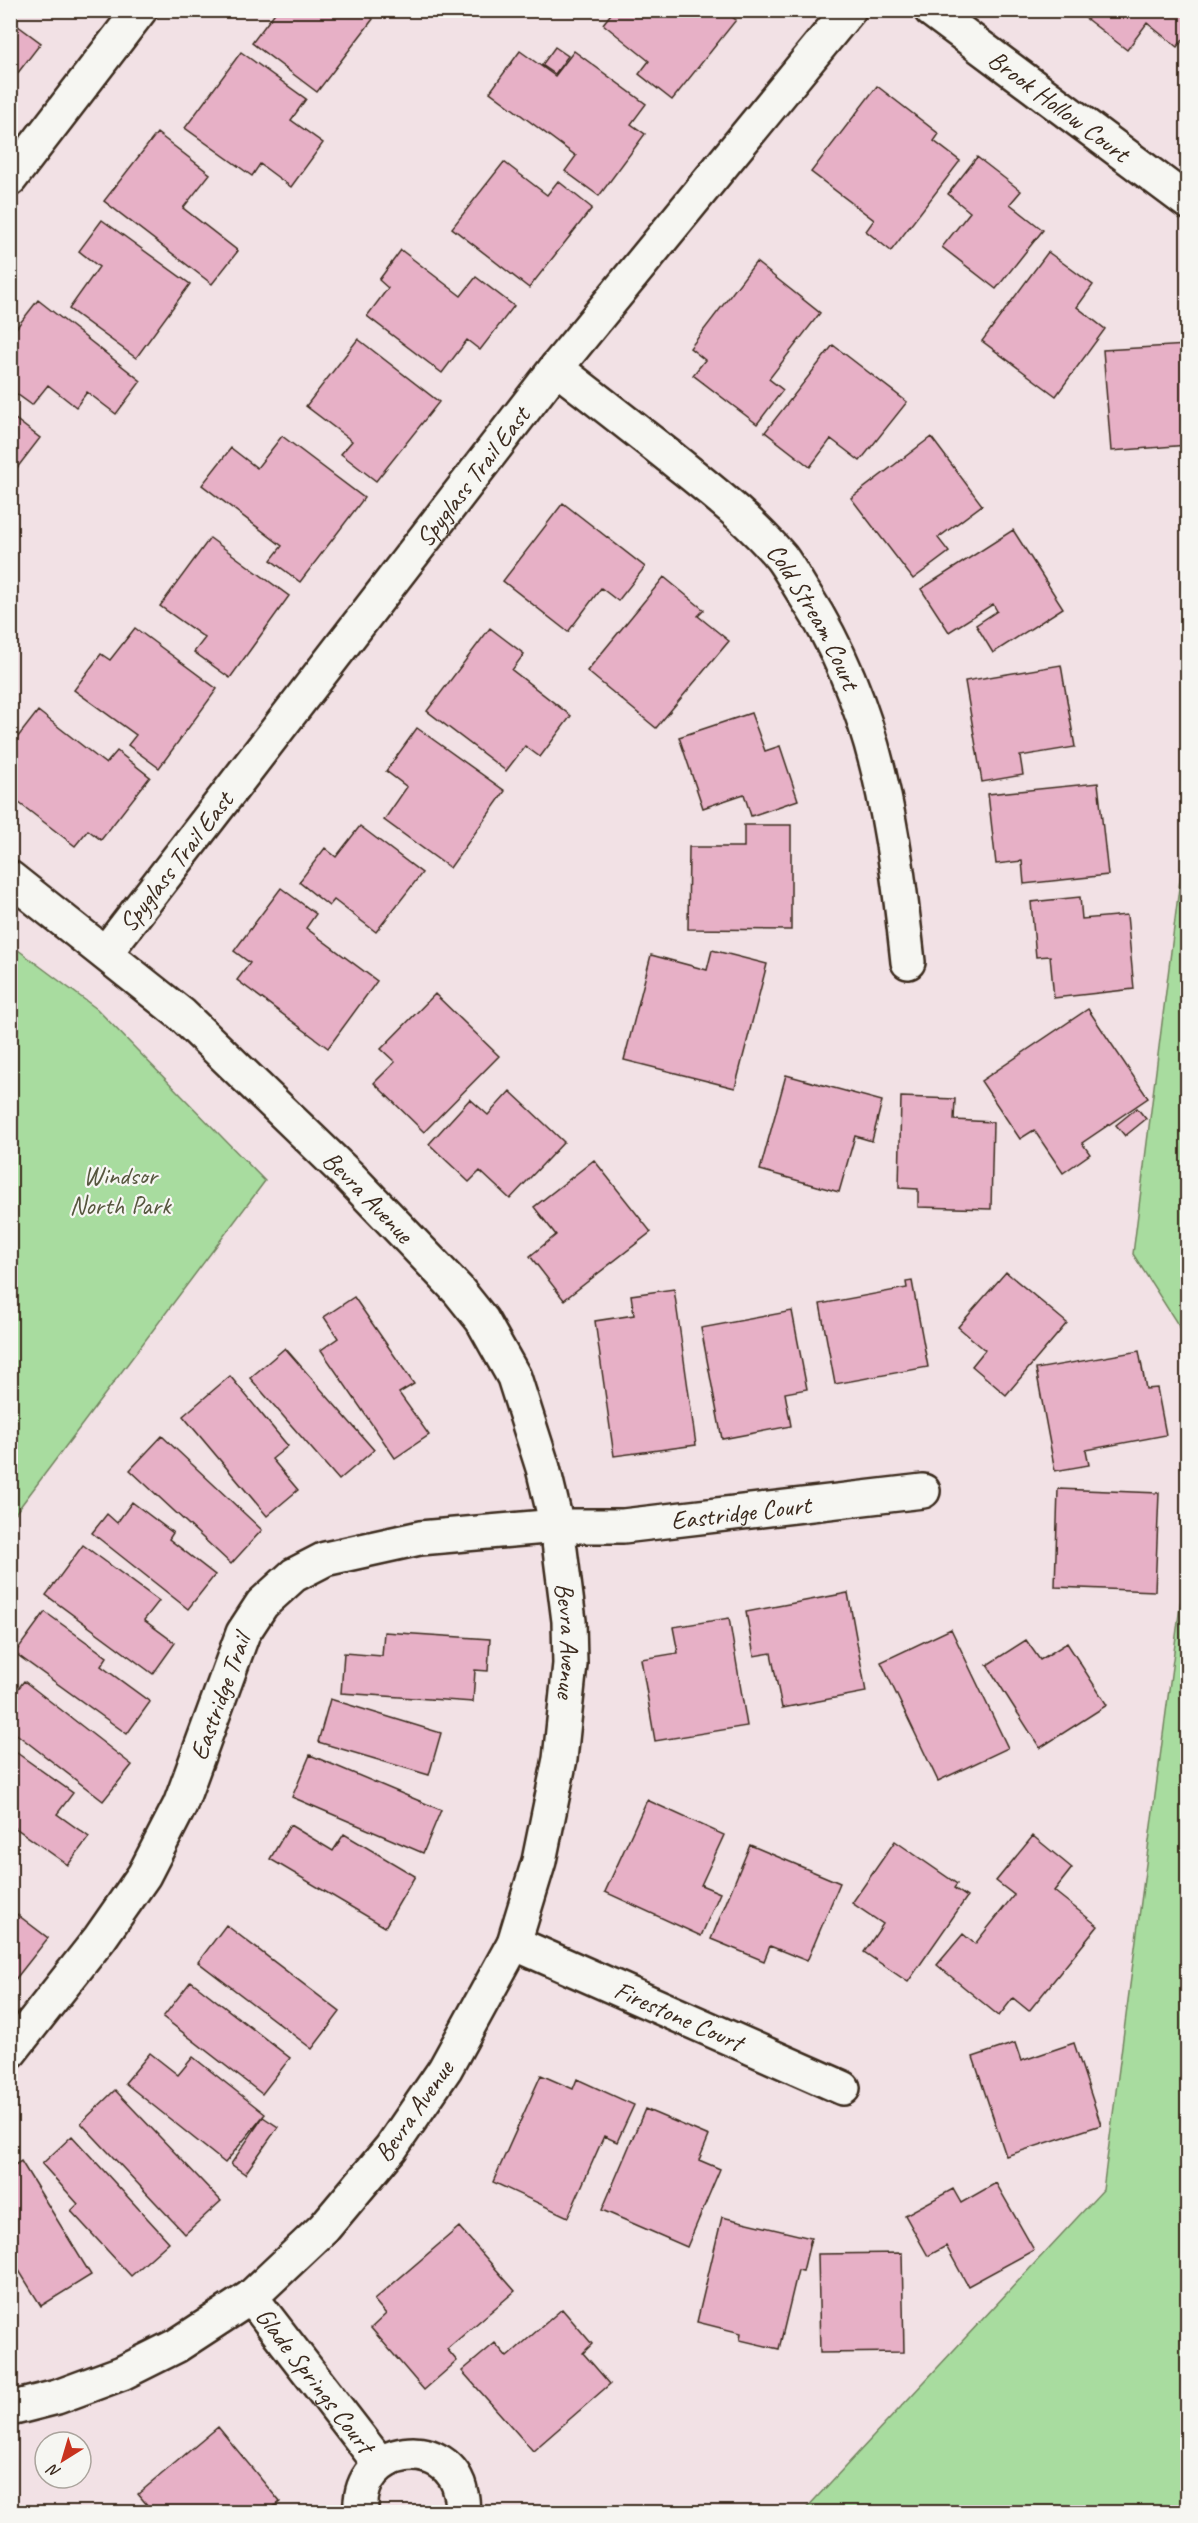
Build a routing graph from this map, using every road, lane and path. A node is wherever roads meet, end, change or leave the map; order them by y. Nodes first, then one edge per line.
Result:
1 (140, 10) edge
2 (849, 10) edge
3 (931, 10) edge
4 (10, 179) edge
5 (1188, 202) edge
6 (556, 368) junction
7 (10, 878) edge
8 (106, 952) junction
9 (908, 962) dead end
10 (923, 1491) dead end
11 (557, 1526) junction
12 (514, 1943) junction
13 (10, 2052) edge
14 (843, 2088) dead end
15 (251, 2297) junction
16 (10, 2409) edge
17 (380, 2464) junction
18 (361, 2512) edge
19 (463, 2512) edge

1 - 4 street
2 - 6 street, Spyglass Trail East
3 - 5 street, Brook Hollow Court
6 - 8 street, Spyglass Trail East
6 - 9 street, Cold Stream Court
7 - 8 street, Bevra Avenue
8 - 11 street, Bevra Avenue
10 - 11 street, Eastridge Court
11 - 12 street, Bevra Avenue
11 - 13 street, Eastridge Trail
12 - 14 street, Firestone Court
12 - 15 street, Bevra Avenue
15 - 16 street, Bevra Avenue
15 - 17 street, Glade Springs Court
17 - 18 street, Glade Springs Court
17 - 19 street, Glade Springs Court

